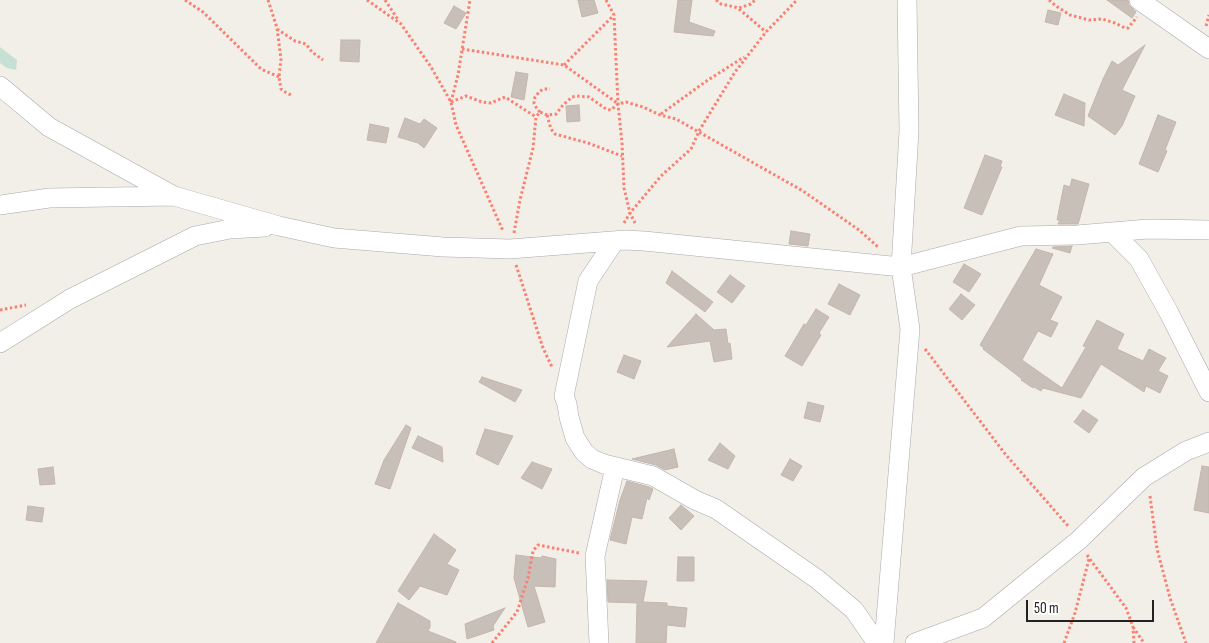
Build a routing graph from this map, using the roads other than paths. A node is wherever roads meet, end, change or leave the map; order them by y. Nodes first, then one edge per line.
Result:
1 (907, 0) edge
2 (1143, 3) edge
3 (1209, 49) edge
4 (0, 86) edge
5 (174, 196) junction
6 (0, 205) edge
7 (280, 226) junction
8 (1209, 230) edge
9 (1112, 232) junction
10 (614, 242) junction
11 (902, 267) junction
12 (0, 343) edge
13 (1209, 392) edge
14 (1209, 442) edge
15 (616, 467) junction
16 (599, 643) edge
17 (877, 643) edge
18 (884, 643) edge
19 (915, 643) edge

1 - 11 street
2 - 3 street
4 - 5 street
5 - 6 street
5 - 7 street
7 - 10 street
7 - 12 street
8 - 9 street
9 - 11 street
9 - 13 street
10 - 11 street
10 - 15 street
11 - 18 street
14 - 19 street
15 - 16 street
15 - 17 street

